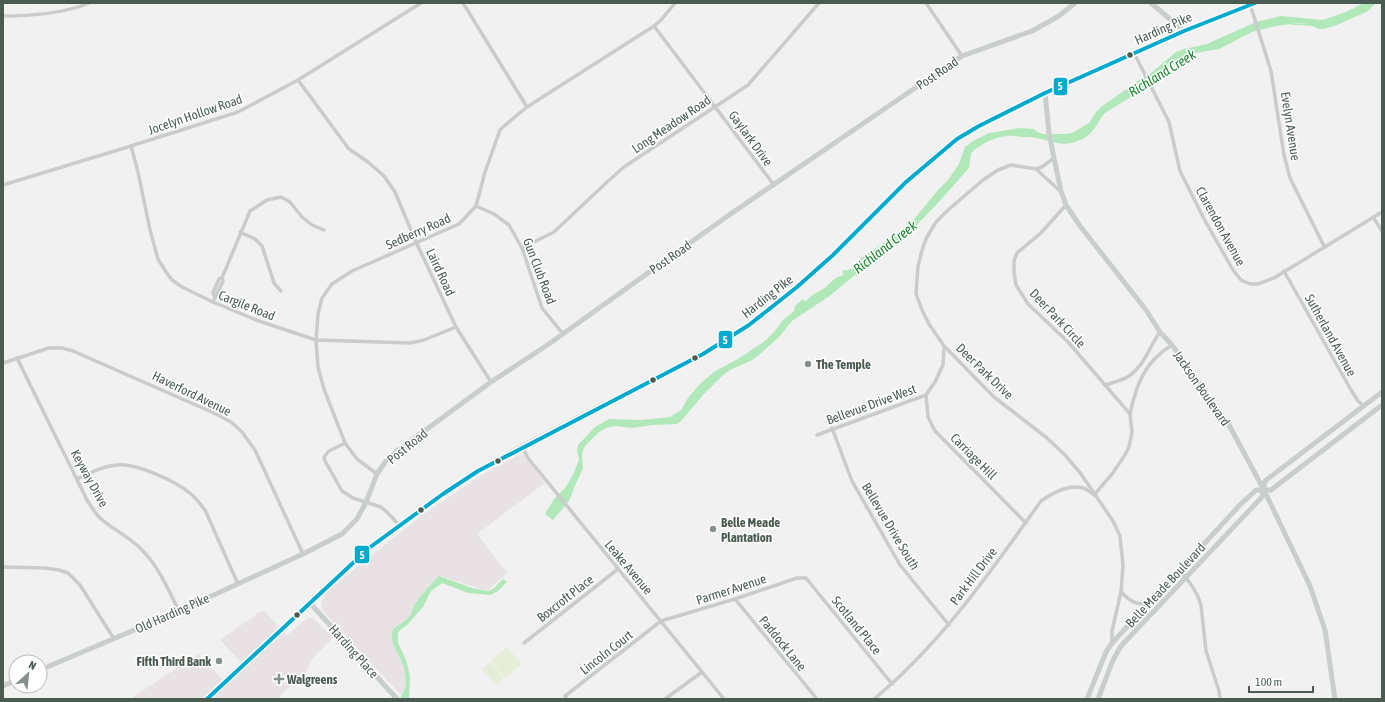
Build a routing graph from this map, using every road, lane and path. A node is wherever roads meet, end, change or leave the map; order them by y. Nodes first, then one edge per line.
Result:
1 (89, 3) edge
2 (421, 3) edge
3 (463, 3) edge
4 (675, 3) edge
5 (819, 3) edge
6 (926, 3) edge
7 (1075, 3) edge
8 (1152, 3) edge
9 (1253, 4) edge
10 (3, 16) edge
11 (654, 26) junction
12 (1184, 31) junction
13 (1134, 53) junction
14 (962, 56) junction
15 (298, 80) junction
16 (1046, 93) junction
17 (527, 106) junction
18 (716, 106) junction
19 (131, 146) junction
20 (1054, 158) junction
21 (1036, 169) junction
22 (3, 185) edge
23 (774, 185) junction
24 (1061, 191) junction
25 (1066, 205) junction
26 (476, 206) junction
27 (1382, 212) edge
28 (1373, 217) junction
29 (324, 230) dead end
30 (1382, 231) edge
31 (240, 232) junction
32 (416, 242) junction
33 (1324, 246) junction
34 (522, 248) junction
35 (1284, 271) junction
36 (281, 291) dead end
37 (213, 302) junction
38 (456, 327) junction
39 (1160, 332) junction
40 (563, 334) junction
41 (316, 340) junction
42 (1172, 345) junction
43 (944, 346) junction
44 (17, 358) junction
45 (3, 363) edge
46 (491, 382) junction
47 (1105, 385) junction
48 (1382, 392) edge
49 (926, 395) junction
50 (1375, 398) junction
51 (1382, 404) edge
52 (1364, 406) junction
53 (1130, 414) junction
54 (1370, 414) junction
55 (832, 428) junction
56 (817, 434) dead end
57 (345, 443) junction
58 (522, 447) junction
59 (377, 474) junction
60 (77, 479) junction
61 (1264, 490) junction
62 (1094, 495) junction
63 (366, 502) junction
64 (1026, 523) junction
65 (399, 525) junction
66 (1212, 535) junction
67 (1219, 542) junction
68 (303, 554) junction
69 (3, 567) edge
70 (618, 569) junction
71 (1179, 570) junction
72 (1186, 577) junction
73 (806, 578) joint
74 (238, 584) junction
75 (1121, 592) junction
76 (735, 599) junction
77 (1150, 602) junction
78 (310, 603) junction
79 (1156, 608) junction
80 (179, 611) junction
81 (661, 621) junction
82 (949, 625) junction
83 (114, 639) junction
84 (524, 643) dead end
85 (1112, 643) junction
86 (1120, 648) junction
87 (48, 667) edge
88 (702, 672) junction
89 (892, 684) junction
90 (208, 699) edge
91 (397, 699) edge
92 (567, 699) edge
93 (665, 699) edge
94 (724, 699) edge
95 (817, 699) edge
96 (874, 699) edge
97 (1087, 699) edge
98 (1098, 699) edge
99 (1220, 699) edge
100 (1335, 699) edge

1 - 10 street
2 - 15 street, Jocelyn Hollow Road
3 - 17 street
4 - 11 street, Sedberry Road
5 - 18 street, Long Meadow Road
6 - 14 street
7 - 14 street, Post Road
8 - 12 street
9 - 12 main road, Harding Pike
9 - 33 street, Evelyn Avenue
11 - 17 street, Sedberry Road
11 - 18 street, Gaylark Drive
12 - 13 main road, Harding Pike
13 - 16 main road, Harding Pike
13 - 35 street, Clarendon Avenue
14 - 23 street, Post Road
15 - 19 street, Jocelyn Hollow Road
15 - 32 street, Laird Road
16 - 20 street, Jackson Boulevard
16 - 58 main road, Harding Pike
17 - 26 street, Sedberry Road
18 - 23 street, Gaylark Drive
18 - 34 street, Long Meadow Road
19 - 22 street, Jocelyn Hollow Road
19 - 37 street, Cargile Road
20 - 21 street
20 - 24 street, Jackson Boulevard
21 - 24 street
21 - 43 street, Deer Park Drive
23 - 40 street, Post Road
24 - 25 street, Jackson Boulevard
25 - 39 street, Jackson Boulevard
25 - 47 street, Deer Park Circle
26 - 32 street, Sedberry Road
26 - 34 street, Gun Club Road
27 - 28 street, Clarendon Avenue
28 - 30 street
28 - 33 street, Clarendon Avenue
29 - 31 street
31 - 36 street
31 - 37 street
32 - 38 street, Laird Road
32 - 41 street, Sedberry Road
33 - 35 street, Clarendon Avenue
34 - 40 street, Gun Club Road
35 - 52 street, Sutherland Avenue
37 - 41 street, Cargile Road
38 - 41 street, Cargile Road
38 - 46 street, Laird Road
39 - 42 street, Jackson Boulevard
39 - 47 street
40 - 46 street, Post Road
41 - 57 street, Sedberry Road
42 - 53 street
42 - 61 street, Jackson Boulevard
43 - 49 street, Bellevue Drive West
43 - 62 street, Deer Park Drive
44 - 45 street, Haverford Avenue
44 - 60 street, Keyway Drive
44 - 68 street, Haverford Avenue
46 - 59 street, Post Road
47 - 53 street, Deer Park Circle
48 - 50 street, Belle Meade Boulevard
49 - 55 street, Bellevue Drive West
49 - 64 street, Carriage Hill
50 - 51 street
50 - 52 street, Belle Meade Boulevard
51 - 54 street, Belle Meade Boulevard
52 - 54 street
52 - 61 street, Belle Meade Boulevard
53 - 62 street
54 - 61 street, Belle Meade Boulevard
55 - 56 street, Bellevue Drive West
55 - 82 street, Bellevue Drive South
57 - 59 street, Sedberry Road
57 - 63 street
58 - 65 main road, Harding Pike
58 - 70 street, Leake Avenue
59 - 63 street, Post Road
60 - 74 street
60 - 80 street, Keyway Drive
61 - 66 street, Belle Meade Boulevard
61 - 67 street, Belle Meade Boulevard
61 - 100 street, Jackson Boulevard
62 - 64 street, Park Hill Drive
62 - 75 street, Deer Park Drive
63 - 65 street
63 - 68 street, Post Road
64 - 82 street, Park Hill Drive
65 - 78 main road, Harding Pike
66 - 67 street
66 - 71 street, Belle Meade Boulevard
67 - 72 street, Belle Meade Boulevard
68 - 74 street, Old Harding Pike
69 - 83 street
70 - 81 street, Leake Avenue
70 - 84 street, Boxcroft Place
71 - 72 street
71 - 77 street, Belle Meade Boulevard
72 - 79 street, Belle Meade Boulevard
72 - 99 street
73 - 76 street, Parmer Avenue
73 - 89 street, Scotland Place
74 - 80 street, Old Harding Pike
75 - 77 street
75 - 85 street, Deer Park Drive
76 - 81 street, Parmer Avenue
76 - 95 street, Paddock Lane
77 - 79 street
77 - 85 street, Belle Meade Boulevard
78 - 90 main road, Harding Pike
78 - 91 street, Harding Place
79 - 86 street, Belle Meade Boulevard
80 - 83 street, Old Harding Pike
81 - 88 street, Leake Avenue
81 - 92 street, Lincoln Court
82 - 89 street, Park Hill Drive
83 - 87 street, Old Harding Pike
85 - 86 street
85 - 97 street, Belle Meade Boulevard
86 - 98 street, Belle Meade Boulevard
88 - 93 street
88 - 94 street, Leake Avenue
89 - 96 street, Park Hill Drive

